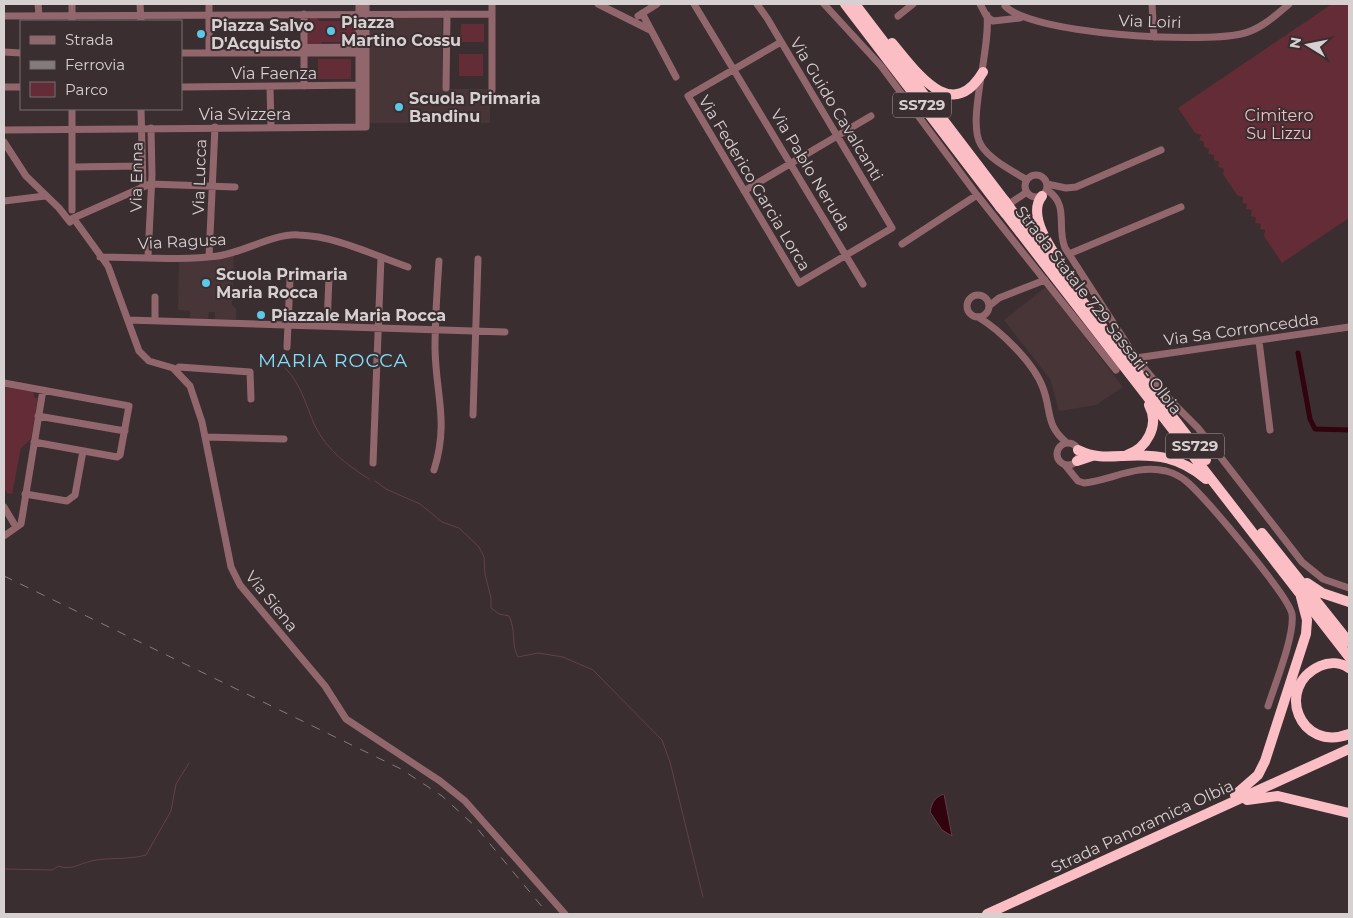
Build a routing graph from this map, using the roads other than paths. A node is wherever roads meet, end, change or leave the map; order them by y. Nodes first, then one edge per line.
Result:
1 (38, 4) edge
2 (72, 4) edge
3 (140, 4) edge
4 (209, 4) edge
5 (213, 4) edge
6 (359, 4) edge
7 (366, 4) edge
8 (492, 4) edge
9 (598, 4) edge
10 (657, 4) edge
11 (694, 4) edge
12 (757, 4) edge
13 (824, 4) edge
14 (845, 4) edge
15 (856, 4) edge
16 (913, 4) edge
17 (980, 4) edge
18 (988, 4) edge
19 (1152, 4) edge
20 (1289, 4) edge
21 (1005, 5) edge
22 (642, 13) junction
23 (211, 14) junction
24 (304, 14) junction
25 (362, 14) junction
26 (447, 14) junction
27 (492, 14) junction
28 (38, 15) junction
29 (986, 15) junction
30 (4, 16) edge
31 (898, 16) dead end
32 (72, 18) edge
33 (141, 18) edge
34 (1023, 18) junction
35 (1001, 19) junction
36 (632, 20) junction
37 (650, 30) junction
38 (1154, 37) junction
39 (781, 42) junction
40 (988, 42) junction
41 (182, 49) edge
42 (304, 50) junction
43 (363, 50) junction
44 (211, 51) junction
45 (4, 52) edge
46 (20, 53) edge
47 (182, 53) edge
48 (735, 70) junction
49 (983, 72) junction
50 (676, 77) dead end
51 (363, 85) junction
52 (304, 86) junction
53 (4, 87) edge
54 (20, 87) edge
55 (182, 87) edge
56 (270, 87) junction
57 (446, 88) dead end
58 (492, 90) dead end
59 (72, 110) edge
60 (141, 110) edge
61 (870, 116) dead end
62 (271, 127) junction
63 (72, 128) junction
64 (142, 128) junction
65 (151, 128) junction
66 (214, 128) junction
67 (4, 130) edge
68 (837, 135) junction
69 (4, 142) edge
70 (1161, 150) dead end
71 (790, 163) junction
72 (142, 166) junction
73 (72, 167) junction
74 (1027, 180) junction
75 (146, 185) junction
76 (212, 186) junction
77 (235, 187) dead end
78 (744, 190) junction
79 (1045, 190) junction
80 (1027, 192) junction
81 (977, 195) junction
82 (46, 196) junction
83 (4, 201) edge
84 (1181, 207) dead end
85 (1003, 209) junction
86 (71, 213) junction
87 (85, 213) junction
88 (83, 234) junction
89 (902, 244) dead end
90 (1069, 254) junction
91 (846, 256) junction
92 (100, 257) junction
93 (148, 257) junction
94 (209, 257) junction
95 (381, 257) junction
96 (478, 259) dead end
97 (439, 261) dead end
98 (408, 266) dead end
99 (329, 277) dead end
100 (290, 279) dead end
101 (1045, 280) junction
102 (863, 284) dead end
103 (155, 297) dead end
104 (986, 297) junction
105 (999, 298) junction
106 (988, 309) junction
107 (978, 317) junction
108 (128, 320) junction
109 (155, 321) junction
110 (288, 325) junction
111 (991, 325) junction
112 (327, 326) junction
113 (1100, 326) junction
114 (1349, 327) edge
115 (379, 328) junction
116 (435, 330) junction
117 (476, 331) junction
118 (505, 332) dead end
119 (1259, 341) junction
120 (287, 348) dead end
121 (1136, 358) junction
122 (175, 370) junction
123 (1116, 370) dead end
124 (4, 383) edge
125 (43, 390) junction
126 (1142, 390) junction
127 (251, 399) dead end
128 (473, 415) dead end
129 (38, 416) junction
130 (1270, 430) dead end
131 (125, 431) junction
132 (1056, 434) junction
133 (206, 437) junction
134 (284, 439) dead end
135 (34, 442) junction
136 (1067, 443) junction
137 (1058, 448) junction
138 (83, 451) junction
139 (1122, 456) junction
140 (1073, 460) junction
141 (373, 463) dead end
142 (434, 470) dead end
143 (25, 494) junction
144 (1224, 494) junction
145 (4, 507) edge
146 (18, 526) junction
147 (4, 536) edge
148 (1290, 566) junction
149 (1290, 578) junction
150 (1349, 588) edge
151 (1349, 602) edge
152 (1349, 642) edge
153 (1349, 657) edge
154 (1349, 668) edge
155 (1268, 706) dead end
156 (1349, 734) edge
157 (1349, 740) edge
158 (1349, 749) edge
159 (1310, 766) junction
160 (1349, 814) edge
161 (1188, 822) junction
162 (1165, 832) junction
163 (565, 914) edge
164 (987, 914) edge

1 - 28 street
2 - 32 street
3 - 33 street
4 - 23 street
5 - 23 street
6 - 25 street
7 - 25 street
8 - 27 street
9 - 36 street
10 - 22 street
11 - 48 street, Via Pablo Neruda
12 - 39 street, Via Guido Cavalcanti
13 - 81 street
14 - 85 highway, Strada Statale 729 Sassari - Olbia / SS729
15 - 49 highway
15 - 85 highway, Strada Statale 729 Sassari - Olbia / SS729
16 - 31 street
17 - 29 street
18 - 29 street
19 - 38 street
20 - 38 street, Via Loiri
21 - 34 street, Via Loiri
21 - 35 street
22 - 36 street
22 - 37 street
23 - 24 street
23 - 33 street
23 - 44 street
24 - 25 street
24 - 42 street
25 - 26 street
25 - 43 street
26 - 27 street
26 - 57 street
27 - 58 street
28 - 30 street
28 - 32 street
29 - 35 street
29 - 40 street
32 - 33 street
34 - 35 street
34 - 38 street, Via Loiri
35 - 40 street
36 - 37 street
37 - 50 street
39 - 48 street
39 - 68 street, Via Guido Cavalcanti
40 - 49 street
41 - 44 street
42 - 43 street
42 - 44 street
42 - 52 street
43 - 51 street
44 - 47 street
45 - 46 street
48 - 71 street, Via Pablo Neruda
48 - 78 street, Via Federico Garcia Lorca
49 - 74 street
51 - 52 street, Via Faenza
51 - 62 street, Via Svizzera
52 - 56 street, Via Faenza
53 - 54 street
55 - 56 street, Via Faenza
56 - 62 street
59 - 63 street
60 - 64 street, Via Enna
61 - 68 street
62 - 66 street, Via Svizzera
63 - 64 street, Via Svizzera
63 - 67 street, Via Svizzera
63 - 73 street
64 - 65 street, Via Svizzera
64 - 72 street, Via Enna
65 - 66 street, Via Svizzera
65 - 75 street, Via Enna
66 - 76 street, Via Lucca
68 - 71 street
68 - 91 street, Via Guido Cavalcanti
69 - 82 street
70 - 79 street
71 - 78 street
71 - 91 street, Via Pablo Neruda
72 - 73 street
72 - 75 street, Via Enna
73 - 86 street
74 - 79 street
74 - 80 street
75 - 76 street
75 - 87 street
75 - 93 street, Via Enna
76 - 77 street
76 - 94 street, Via Lucca
78 - 91 street, Via Federico Garcia Lorca
79 - 80 street
79 - 90 street
79 - 113 highway
80 - 85 street
81 - 85 street
81 - 89 street
82 - 83 street
82 - 86 street
84 - 90 street
85 - 101 street
85 - 113 highway, Strada Statale 729 Sassari - Olbia / SS729
85 - 126 highway, Strada Statale 729 Sassari - Olbia / SS729
86 - 87 street
86 - 88 street, Via Siena
87 - 88 street
88 - 92 street, Via Siena
90 - 121 street
91 - 102 street, Via Pablo Neruda
92 - 93 street, Via Ragusa
92 - 108 street, Via Siena
93 - 94 street, Via Ragusa
94 - 95 street, Via Ragusa
95 - 98 street, Via Ragusa
95 - 115 street
96 - 117 street
97 - 116 street
99 - 112 street
100 - 110 street
101 - 105 street
101 - 123 street
103 - 109 street
104 - 105 street
104 - 106 street
104 - 107 street
105 - 106 street
106 - 107 street
106 - 111 street
107 - 111 street
108 - 109 street
108 - 122 street, Via Siena
109 - 110 street
110 - 112 street
110 - 120 street
111 - 132 street
112 - 115 street
113 - 148 highway, Strada Statale 729 Sassari - Olbia / SS729
114 - 119 street, Via Sa Corroncedda
115 - 116 street
115 - 141 street
116 - 117 street
116 - 142 street
117 - 118 street
117 - 128 street
119 - 121 street, Via Sa Corroncedda
119 - 130 street
121 - 150 street
122 - 127 street
122 - 133 street, Via Siena
124 - 125 street
125 - 129 street
125 - 131 street
126 - 139 highway
126 - 144 highway, Strada Statale 729 Sassari - Olbia / SS729
129 - 131 street
129 - 135 street
131 - 138 street
132 - 136 street
132 - 137 street
133 - 134 street
133 - 163 street, Via Siena
135 - 138 street
135 - 143 street
136 - 137 street
136 - 140 street
137 - 140 street
138 - 143 street
139 - 140 highway
139 - 144 highway
140 - 155 street
143 - 146 street
144 - 149 highway, Strada Statale 729 Sassari - Olbia / SS729
145 - 146 street
146 - 147 street
148 - 151 highway
148 - 152 highway, Strada Statale 729 Sassari - Olbia / SS729
149 - 153 highway, Strada Statale 729 Sassari - Olbia / SS729
149 - 162 highway
154 - 156 highway
157 - 159 highway
158 - 159 highway
159 - 161 highway, Strada Panoramica Olbia
160 - 161 highway
161 - 162 highway, Strada Panoramica Olbia
162 - 164 highway, Strada Panoramica Olbia

